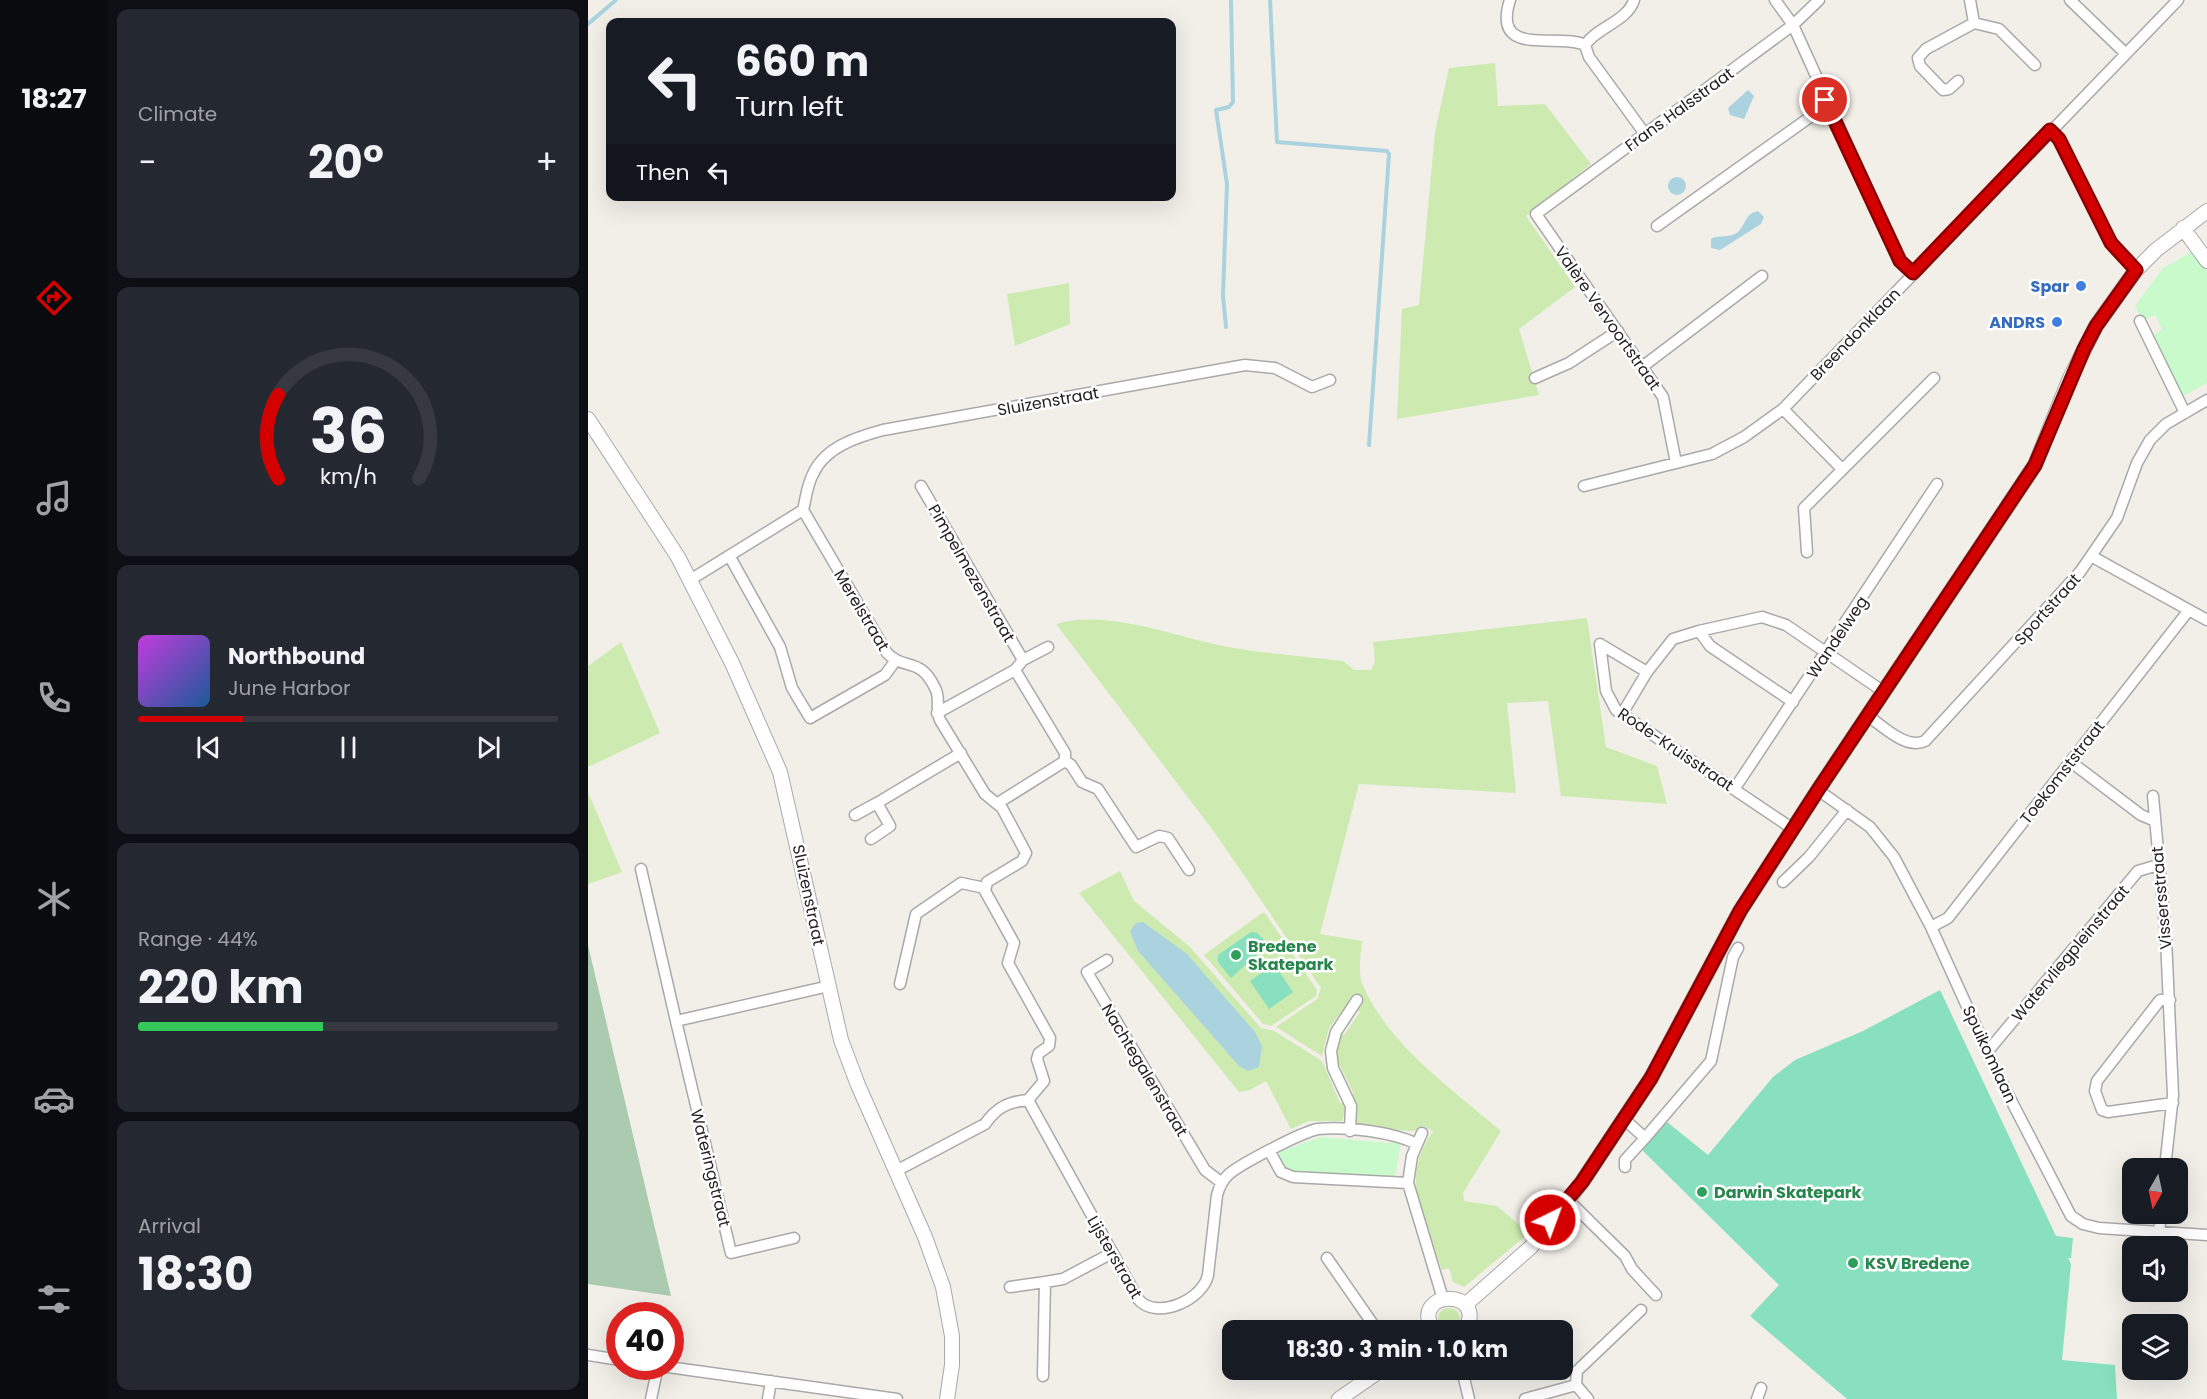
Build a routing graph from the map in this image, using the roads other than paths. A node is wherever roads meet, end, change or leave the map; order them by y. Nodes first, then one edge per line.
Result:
1 (1510, 0) edge
2 (1635, 0) edge
3 (1775, 0) edge
4 (1819, 0) edge
5 (1970, 0) edge
6 (2070, 0) edge
7 (2178, 0) edge
8 (1974, 23) junction
9 (1793, 24) junction
10 (1586, 45) junction
11 (2125, 53) junction
12 (2035, 65) dead end
13 (1958, 81) dead end
14 (1827, 105) junction
15 (2050, 130) junction
16 (1645, 134) junction
17 (2207, 211) edge
18 (1536, 214) joint
19 (1657, 226) dead end
20 (2183, 228) junction
21 (2207, 261) edge
22 (2136, 270) junction
23 (1913, 273) junction
24 (1762, 276) dead end
25 (2140, 321) dead end
26 (1618, 331) junction
27 (1642, 366) junction
28 (1535, 378) dead end
29 (1934, 378) dead end
30 (1330, 380) dead end
31 (2207, 400) edge
32 (1783, 409) junction
33 (2185, 413) junction
34 (588, 419) edge
35 (1676, 463) junction
36 (1841, 468) junction
37 (1937, 484) dead end
38 (921, 486) dead end
39 (1584, 486) dead end
40 (803, 510) junction
41 (1807, 552) dead end
42 (2091, 556) junction
43 (730, 557) junction
44 (690, 580) junction
45 (2189, 610) junction
46 (2207, 620) edge
47 (1699, 631) junction
48 (1048, 647) dead end
49 (1826, 652) junction
50 (896, 660) junction
51 (1023, 660) junction
52 (1014, 670) junction
53 (1647, 672) junction
54 (1884, 692) junction
55 (1793, 702) junction
56 (937, 713) junction
57 (1622, 714) junction
58 (1868, 716) junction
59 (961, 753) junction
60 (1065, 761) junction
61 (2071, 762) junction
62 (1735, 788) junction
63 (1818, 790) junction
64 (2153, 796) dead end
65 (877, 803) junction
66 (998, 803) junction
67 (1847, 810) junction
68 (855, 815) dead end
69 (2155, 821) junction
70 (1793, 829) junction
71 (871, 839) dead end
72 (2158, 865) junction
73 (641, 869) dead end
74 (1189, 870) dead end
75 (1783, 882) dead end
76 (985, 888) junction
77 (1931, 927) junction
78 (1718, 950) junction
79 (1107, 960) dead end
80 (900, 984) dead end
81 (828, 986) junction
82 (1358, 1000) dead end
83 (2170, 1000) junction
84 (676, 1021) junction
85 (1988, 1051) junction
86 (1028, 1100) junction
87 (2173, 1103) junction
88 (1624, 1119) junction
89 (1350, 1131) junction
90 (1422, 1132) dead end
91 (1645, 1138) junction
92 (1417, 1144) junction
93 (1270, 1152) junction
94 (2166, 1158) edge
95 (1625, 1167) dead end
96 (896, 1172) junction
97 (1222, 1183) junction
98 (1408, 1183) junction
99 (1568, 1200) junction
100 (2160, 1224) edge
101 (2159, 1232) junction
102 (2207, 1235) edge
103 (794, 1238) dead end
104 (1112, 1252) junction
105 (1327, 1258) dead end
106 (1045, 1282) junction
107 (1010, 1287) dead end
108 (1656, 1295) dead end
109 (1443, 1299) junction
110 (1465, 1305) junction
111 (1641, 1310) dead end
112 (1370, 1320) edge
113 (1429, 1320) edge
114 (1468, 1320) edge
115 (588, 1355) edge
116 (606, 1358) edge
117 (684, 1370) edge
118 (1043, 1376) dead end
119 (656, 1380) edge
120 (1367, 1380) edge
121 (1464, 1380) edge
122 (771, 1382) junction
123 (1576, 1385) junction
124 (651, 1399) edge
125 (768, 1399) edge
126 (897, 1399) edge
127 (946, 1399) edge
128 (1339, 1399) edge
129 (1468, 1399) edge
130 (1525, 1399) edge
131 (1588, 1399) edge

1 - 10 street
2 - 10 street
3 - 9 street
4 - 9 street, Frans Halsstraat
5 - 8 street
6 - 11 street
7 - 11 street, Breendonklaan
8 - 12 street
8 - 13 street
9 - 14 street
9 - 16 street, Frans Halsstraat
10 - 16 street
11 - 15 street, Breendonklaan
14 - 19 street
14 - 23 street
15 - 22 street
15 - 23 street, Breendonklaan
16 - 18 street, Frans Halsstraat
17 - 20 street
18 - 26 street, Valère Vervoortstraat
20 - 21 street
20 - 22 street
22 - 54 street
23 - 32 street, Breendonklaan
24 - 27 street
25 - 33 street
26 - 27 street, Valère Vervoortstraat
26 - 28 street
27 - 35 street, Valère Vervoortstraat
29 - 36 street
30 - 40 street, Sluizenstraat
31 - 33 street, Sportstraat
32 - 35 street, Breendonklaan
32 - 36 street
33 - 42 street, Sportstraat
34 - 44 street, Sluizenstraat
35 - 39 street, Breendonklaan
36 - 41 street
37 - 49 street, Wandelweg
38 - 51 street, Pimpelmezenstraat
40 - 43 street
40 - 50 street, Merelstraat
42 - 45 street
42 - 58 street, Sportstraat
43 - 44 street
43 - 50 street
44 - 81 street, Sluizenstraat
45 - 46 street
45 - 61 street, Toekomststraat
47 - 49 street
47 - 53 street
47 - 55 street
48 - 51 street
49 - 54 street
49 - 55 street, Wandelweg
50 - 56 street, Merelstraat
51 - 52 street
52 - 56 street
52 - 60 street
53 - 57 street
53 - 57 street, Rode-Kruisstraat
54 - 58 street
55 - 62 street, Wandelweg
56 - 59 street, Merelstraat
57 - 62 street, Rode-Kruisstraat
58 - 63 street
59 - 65 street
59 - 66 street, Merelstraat
60 - 66 street
60 - 74 street
61 - 69 street
61 - 77 street, Toekomststraat
62 - 70 street, Rode-Kruisstraat
63 - 67 street, Spuikomlaan
63 - 70 street
64 - 69 street, Vissersstraat
65 - 68 street
65 - 71 street
66 - 76 street, Merelstraat
67 - 75 street
67 - 77 street, Spuikomlaan
69 - 72 street, Vissersstraat
70 - 78 street
72 - 83 street, Vissersstraat
72 - 85 street, Watervliegpleinstraat
73 - 84 street, Wateringstraat
76 - 80 street
76 - 86 street
77 - 85 street, Spuikomlaan
78 - 88 street
78 - 91 street
79 - 97 street, Nachtegalenstraat
81 - 84 street
81 - 96 street, Sluizenstraat
82 - 89 street
83 - 87 street, Vissersstraat
83 - 87 street
84 - 103 street, Wateringstraat
85 - 101 street, Spuikomlaan
86 - 96 street
86 - 104 street, Lijsterstraat
87 - 94 street, Vissersstraat
88 - 91 street
88 - 99 street
89 - 92 street
89 - 93 street
90 - 92 street
91 - 95 street
92 - 98 street
93 - 97 street
93 - 98 street
96 - 127 street, Sluizenstraat
97 - 104 street, Lijsterstraat
98 - 109 street
99 - 108 street
99 - 110 street
100 - 101 street
101 - 102 street, Spuikomlaan
104 - 106 street
105 - 112 street
106 - 107 street
106 - 118 street
109 - 110 street
109 - 113 street
110 - 114 street
111 - 123 street
115 - 116 street
117 - 122 street
119 - 124 street
120 - 128 street
121 - 129 street
122 - 125 street
122 - 126 street
123 - 130 street
123 - 131 street

